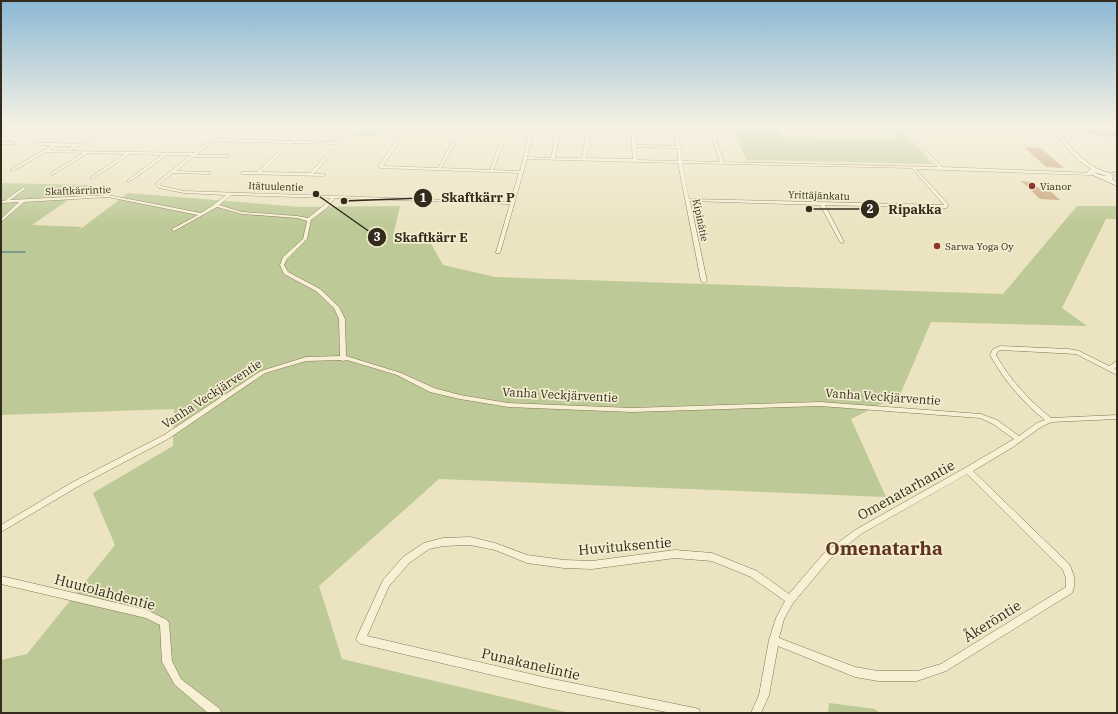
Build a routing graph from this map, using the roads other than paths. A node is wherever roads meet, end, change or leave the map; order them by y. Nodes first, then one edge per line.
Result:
1 (31, 159) edge
2 (76, 159) edge
3 (120, 159) edge
4 (158, 159) edge
5 (187, 159) edge
6 (273, 159) edge
7 (324, 159) edge
8 (385, 159) edge
9 (444, 159) edge
10 (495, 159) edge
11 (526, 159) edge
12 (600, 159) edge
13 (933, 159) edge
14 (1080, 159) edge
15 (635, 160) joint
16 (681, 162) junction
17 (722, 162) joint
18 (913, 167) junction
19 (941, 168) junction
20 (439, 169) junction
21 (12, 170) dead end
22 (491, 171) junction
23 (171, 172) junction
24 (521, 172) junction
25 (1094, 172) junction
26 (209, 173) dead end
27 (242, 173) dead end
28 (258, 173) junction
29 (52, 174) dead end
30 (1117, 174) edge
31 (311, 175) junction
32 (324, 175) dead end
33 (1108, 176) junction
34 (92, 178) dead end
35 (129, 181) dead end
36 (1117, 184) edge
37 (24, 188) dead end
38 (231, 193) junction
39 (334, 197) junction
40 (687, 200) junction
41 (23, 201) junction
42 (3, 202) edge
43 (511, 203) junction
44 (822, 204) junction
45 (216, 205) junction
46 (201, 214) junction
47 (309, 220) junction
48 (1, 221) edge
49 (174, 230) dead end
50 (842, 242) dead end
51 (498, 252) dead end
52 (704, 281) dead end
53 (343, 359) junction
54 (1117, 363) edge
55 (1110, 369) junction
56 (1117, 373) edge
57 (1117, 417) edge
58 (1050, 420) junction
59 (1019, 439) junction
60 (968, 470) junction
61 (1, 530) edge
62 (1, 580) edge
63 (790, 600) junction
64 (361, 639) joint
65 (774, 640) junction
66 (216, 713) edge
67 (695, 713) edge
68 (756, 713) edge

1 - 21 street
2 - 29 street
3 - 34 street
4 - 35 street
5 - 23 street
6 - 28 street
7 - 31 street
8 - 20 street
9 - 20 street
10 - 22 street
11 - 24 street
12 - 15 street
13 - 19 street
14 - 25 main road
15 - 16 street
16 - 17 street
16 - 40 street, Kipinätie
17 - 18 street
18 - 19 street
18 - 44 street, Yrittäjänkatu
19 - 25 street
20 - 22 street
22 - 24 street
23 - 26 street
23 - 38 street, Itätuulentie
24 - 43 street
25 - 33 main road
27 - 28 street
28 - 31 street
30 - 33 street
31 - 32 street
33 - 36 main road
37 - 42 street
38 - 39 street, Itätuulentie
38 - 45 street
39 - 43 street, Itätuulentie
39 - 47 street
40 - 44 street, Yrittäjänkatu
40 - 52 street, Kipinätie
41 - 42 street, Skaftkärrintie
41 - 46 street, Skaftkärrintie
41 - 48 street
43 - 51 street
44 - 50 street
45 - 46 street
45 - 47 street
46 - 49 street
47 - 53 street
53 - 59 street, Vanha Veckjärventie
53 - 61 street, Vanha Veckjärventie
54 - 55 street
55 - 56 street
55 - 58 street
57 - 58 street, Omenatarhantie
58 - 59 street, Omenatarhantie
59 - 60 street, Omenatarhantie
60 - 63 street, Omenatarhantie
60 - 65 street, Åkeröntie
62 - 66 street, Huutolahdentie
63 - 64 street, Huvituksentie
63 - 65 street, Omenatarhantie
64 - 67 street, Punakanelintie
65 - 68 street, Omenatarhantie

